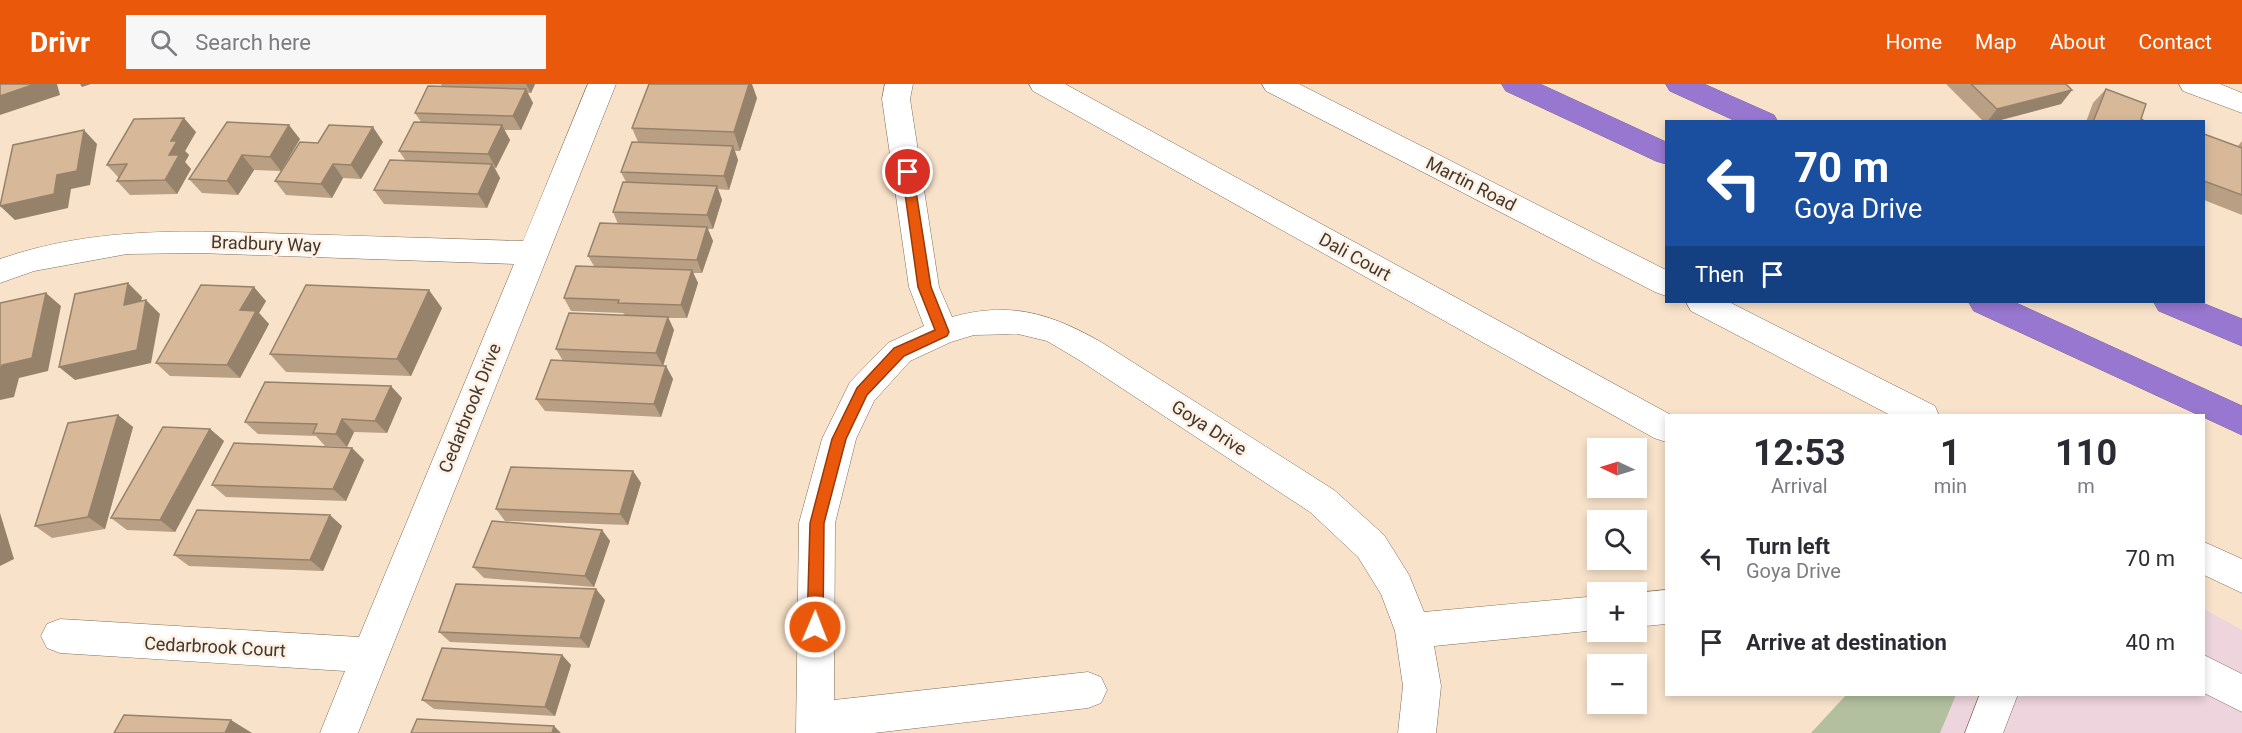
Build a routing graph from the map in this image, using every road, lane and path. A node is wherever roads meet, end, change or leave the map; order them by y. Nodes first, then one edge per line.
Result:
1 (602, 84) edge
2 (899, 84) edge
3 (1043, 84) edge
4 (1276, 84) edge
5 (1516, 84) edge
6 (1680, 84) edge
7 (2193, 84) edge
8 (2242, 103) edge
9 (1760, 120) edge
10 (1665, 154) edge
11 (534, 253) junction
12 (0, 271) edge
13 (1665, 283) edge
14 (1703, 303) edge
15 (1987, 303) edge
16 (2172, 303) edge
17 (942, 332) junction
18 (2242, 333) edge
19 (1919, 414) edge
20 (2242, 421) edge
21 (1665, 428) edge
22 (2205, 558) edge
23 (2242, 577) edge
24 (1665, 607) edge
25 (1647, 609) edge
26 (1587, 614) edge
27 (1413, 631) junction
28 (60, 636) dead end
29 (370, 656) junction
30 (2205, 674) edge
31 (1088, 690) dead end
32 (2242, 694) edge
33 (1998, 696) edge
34 (816, 727) edge
35 (339, 733) edge
36 (1417, 733) edge
37 (1984, 733) edge

1 - 11 street, Cedarbrook Drive
2 - 17 street
3 - 21 street, Dali Court
4 - 13 street, Martin Road
5 - 10 highway
6 - 9 highway
7 - 8 street
11 - 12 street, Bradbury Way
11 - 29 street, Cedarbrook Drive
14 - 19 street
15 - 20 highway
16 - 18 highway
17 - 27 street, Goya Drive
17 - 34 street, Goya Drive
22 - 23 street
24 - 25 street
26 - 27 street
27 - 36 street, Goya Drive
28 - 29 street, Cedarbrook Court
29 - 35 street, Cedarbrook Drive
30 - 32 street
31 - 34 street, Goya Drive
33 - 37 street

